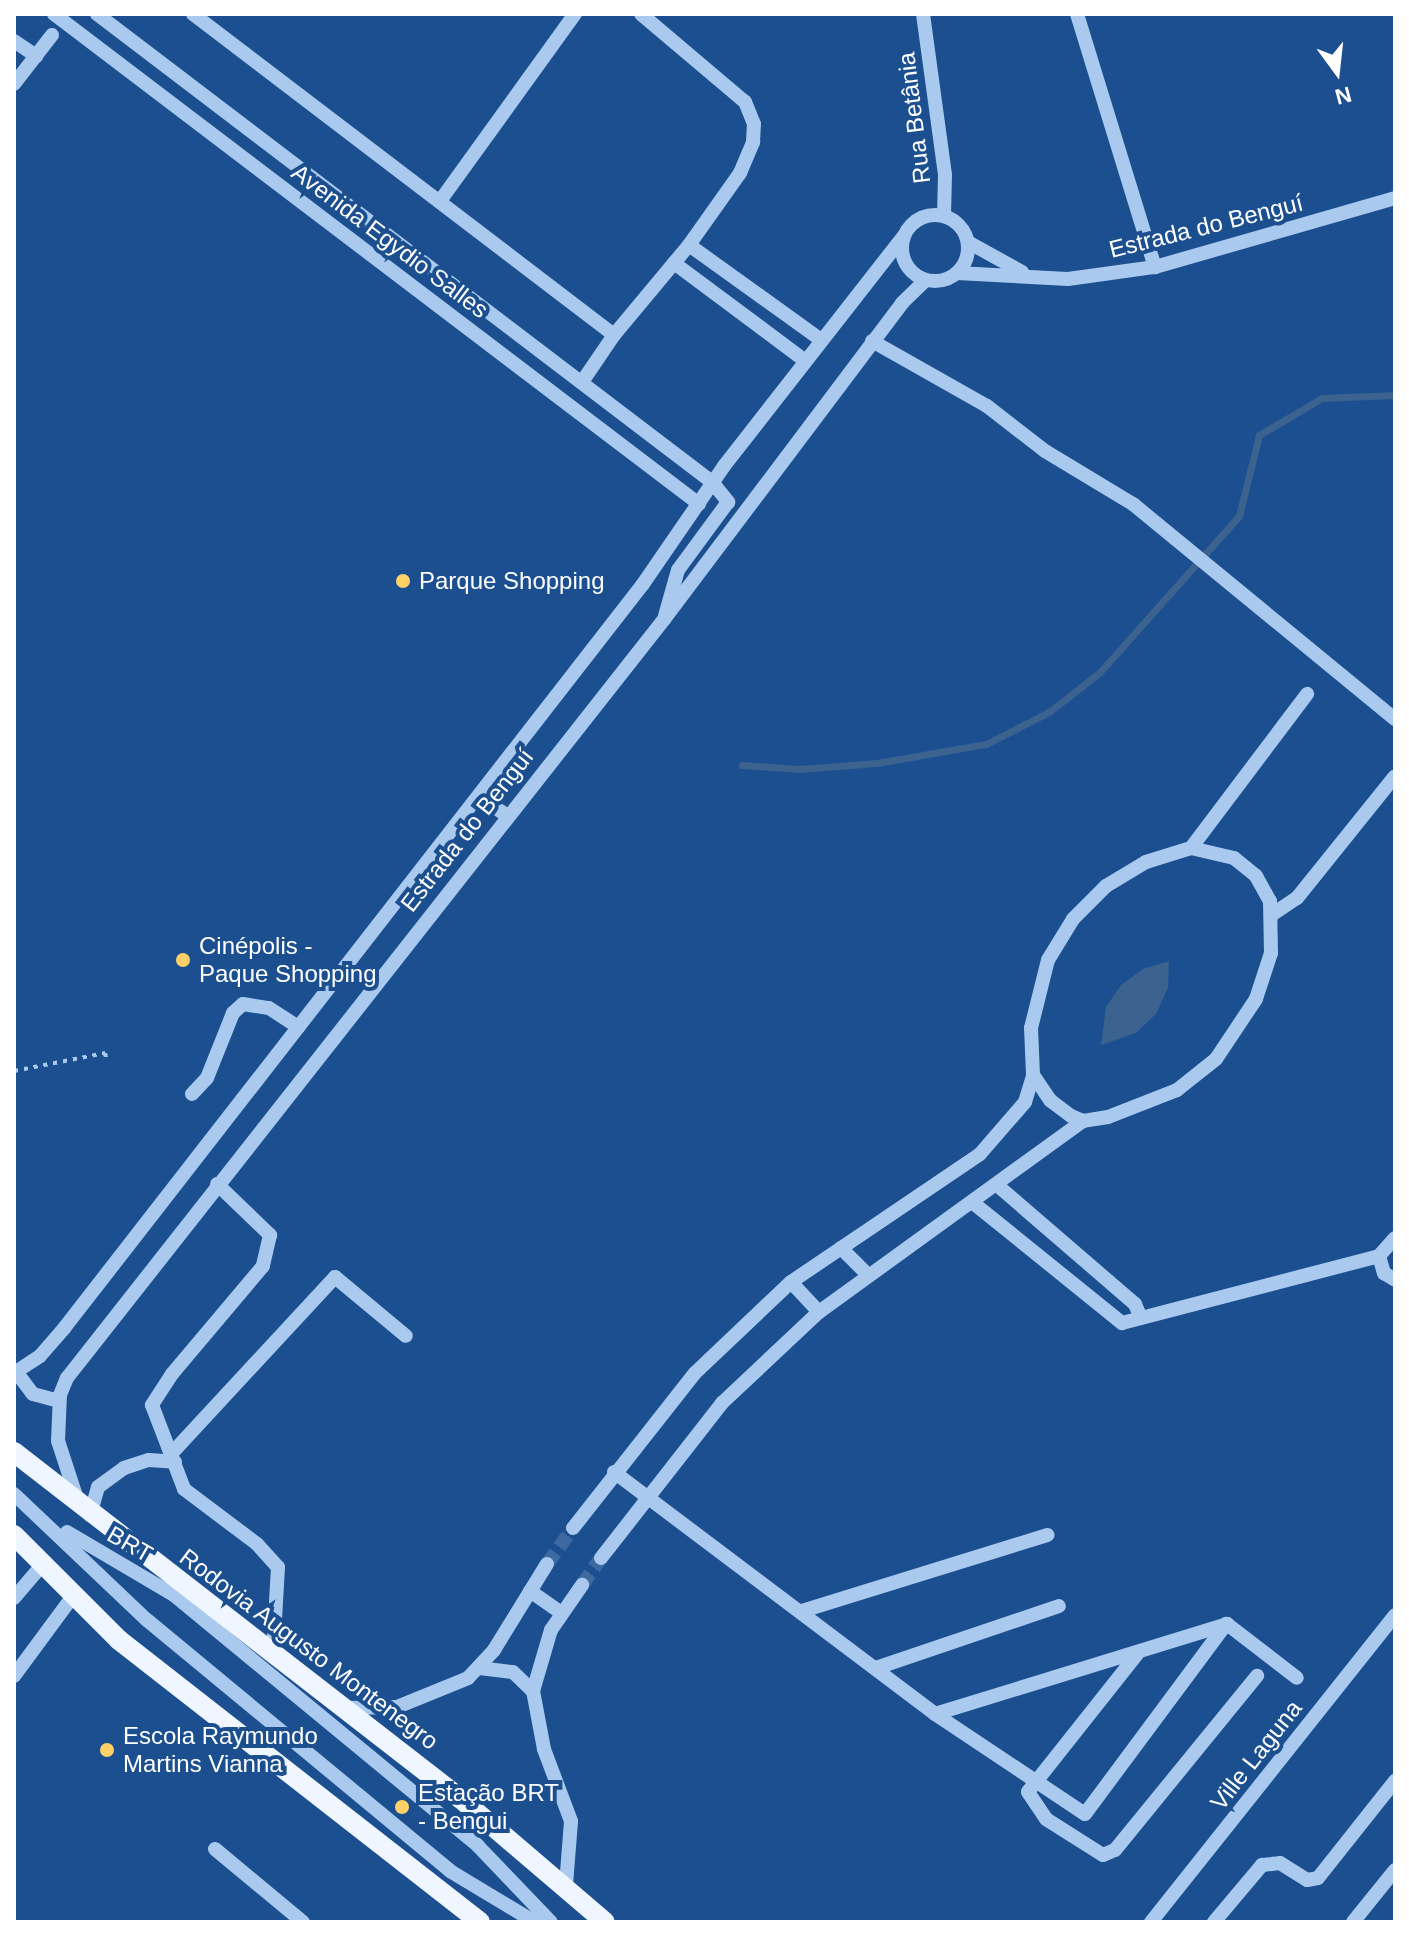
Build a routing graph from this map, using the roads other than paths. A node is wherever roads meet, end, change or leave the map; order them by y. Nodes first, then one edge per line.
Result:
1 (54, 14) edge
2 (97, 14) edge
3 (193, 14) edge
4 (575, 14) edge
5 (641, 14) edge
6 (923, 14) edge
7 (1077, 14) edge
8 (52, 35) dead end
9 (14, 41) edge
10 (36, 56) junction
11 (14, 84) edge
12 (1395, 198) edge
13 (440, 201) junction
14 (944, 216) junction
15 (903, 237) junction
16 (968, 242) junction
17 (689, 245) junction
18 (674, 263) junction
19 (1155, 267) junction
20 (957, 273) junction
21 (1026, 274) junction
22 (925, 281) junction
23 (614, 335) junction
24 (821, 340) junction
25 (872, 341) junction
26 (804, 360) junction
27 (582, 382) junction
28 (712, 482) junction
29 (699, 504) junction
30 (665, 618) junction
31 (1307, 694) dead end
32 (1395, 719) edge
33 (1395, 776) edge
34 (479, 796) junction
35 (506, 815) junction
36 (1191, 848) junction
37 (1273, 914) junction
38 (298, 1027) junction
39 (1033, 1075) junction
40 (192, 1094) dead end
41 (1083, 1121) junction
42 (217, 1184) junction
43 (997, 1185) junction
44 (972, 1202) junction
45 (1395, 1238) edge
46 (841, 1248) junction
47 (1079, 1256) junction
48 (1379, 1256) junction
49 (866, 1273) junction
50 (1062, 1275) junction
51 (1395, 1280) edge
52 (791, 1282) junction
53 (819, 1312) junction
54 (1140, 1316) junction
55 (406, 1336) dead end
56 (15, 1373) edge
57 (59, 1401) junction
58 (14, 1452) edge
59 (173, 1458) junction
60 (614, 1472) junction
61 (14, 1494) edge
62 (646, 1496) junction
63 (85, 1510) junction
64 (47, 1521) junction
65 (573, 1528) tunnel mouth
66 (14, 1535) edge
67 (1047, 1535) dead end
68 (601, 1558) tunnel mouth
69 (43, 1564) junction
70 (547, 1564) tunnel mouth
71 (582, 1585) tunnel mouth
72 (530, 1591) junction
73 (73, 1596) junction
74 (14, 1598) edge
75 (1059, 1606) dead end
76 (802, 1611) junction
77 (561, 1613) junction
78 (1395, 1615) edge
79 (1227, 1624) junction
80 (1138, 1652) junction
81 (273, 1655) junction
82 (479, 1668) junction
83 (876, 1668) junction
84 (14, 1676) edge
85 (1257, 1676) dead end
86 (1297, 1678) dead end
87 (533, 1691) junction
88 (342, 1707) junction
89 (935, 1714) junction
90 (1395, 1781) edge
91 (1034, 1783) junction
92 (215, 1849) dead end
93 (1395, 1870) edge
94 (566, 1885) junction
95 (303, 1922) edge
96 (480, 1922) edge
97 (535, 1922) edge
98 (551, 1922) edge
99 (605, 1922) edge
100 (1151, 1922) edge
101 (1214, 1922) edge
102 (1353, 1922) edge

1 - 29 street, Avenida Egydio Salles
2 - 27 street, Avenida Egydio Salles
3 - 13 street
4 - 13 street
5 - 17 street
6 - 14 street, Rua Betânia
7 - 19 street
8 - 10 street
9 - 10 street
10 - 11 street
12 - 19 street, Estrada do Benguí
13 - 23 street
14 - 15 street
14 - 16 street
15 - 22 street
15 - 24 street, Estrada do Benguí
16 - 20 street
16 - 21 street, Estrada do Benguí
17 - 18 street
17 - 24 street
18 - 23 street
18 - 26 street
19 - 21 street, Estrada do Benguí
20 - 21 street, Estrada do Benguí
20 - 22 street
22 - 25 street, Estrada do Benguí
23 - 27 street
24 - 26 street, Estrada do Benguí
25 - 30 street, Estrada do Benguí
25 - 32 street
26 - 28 street, Estrada do Benguí
27 - 28 street, Avenida Egydio Salles
28 - 29 street, Estrada do Benguí
28 - 30 street
29 - 34 street, Estrada do Benguí
30 - 35 street, Estrada do Benguí
31 - 36 street
33 - 37 street
34 - 35 street
34 - 38 street, Estrada do Benguí
35 - 42 street, Estrada do Benguí
36 - 37 street
36 - 39 street
37 - 41 street
38 - 40 street
38 - 56 street, Estrada do Benguí
39 - 41 street
39 - 46 street
41 - 43 street
42 - 57 street, Estrada do Benguí
42 - 59 street
43 - 44 street
43 - 47 street
44 - 49 street
44 - 50 street
45 - 48 street
46 - 49 street
46 - 52 street
47 - 50 street
47 - 54 street
48 - 51 street
48 - 54 street
49 - 53 street
50 - 54 street
52 - 53 street
52 - 60 street
53 - 62 street
55 - 59 street
56 - 57 street
57 - 63 street, Estrada do Benguí
58 - 63 main road, Rodovia Augusto Montenegro
59 - 63 street
59 - 81 street
60 - 62 street
60 - 65 street
61 - 64 street, BRT
62 - 68 street
62 - 76 street
63 - 81 main road, Rodovia Augusto Montenegro
64 - 97 street, BRT
64 - 98 street, BRT
66 - 69 main road
67 - 76 street
69 - 73 main road
69 - 74 street
70 - 72 street
71 - 77 street
72 - 77 street
72 - 82 street
73 - 84 street
73 - 96 main road
75 - 83 street
76 - 83 street
77 - 87 street
78 - 100 street, Ville Laguna
79 - 80 street
79 - 86 street
79 - 91 street
80 - 89 street
80 - 91 street
81 - 88 main road, Rodovia Augusto Montenegro
82 - 87 street
82 - 88 street
83 - 89 street
85 - 91 street
87 - 94 street
88 - 94 main road, Rodovia Augusto Montenegro
89 - 91 street
90 - 101 street
92 - 95 street
93 - 102 street
94 - 99 main road, Rodovia Augusto Montenegro

